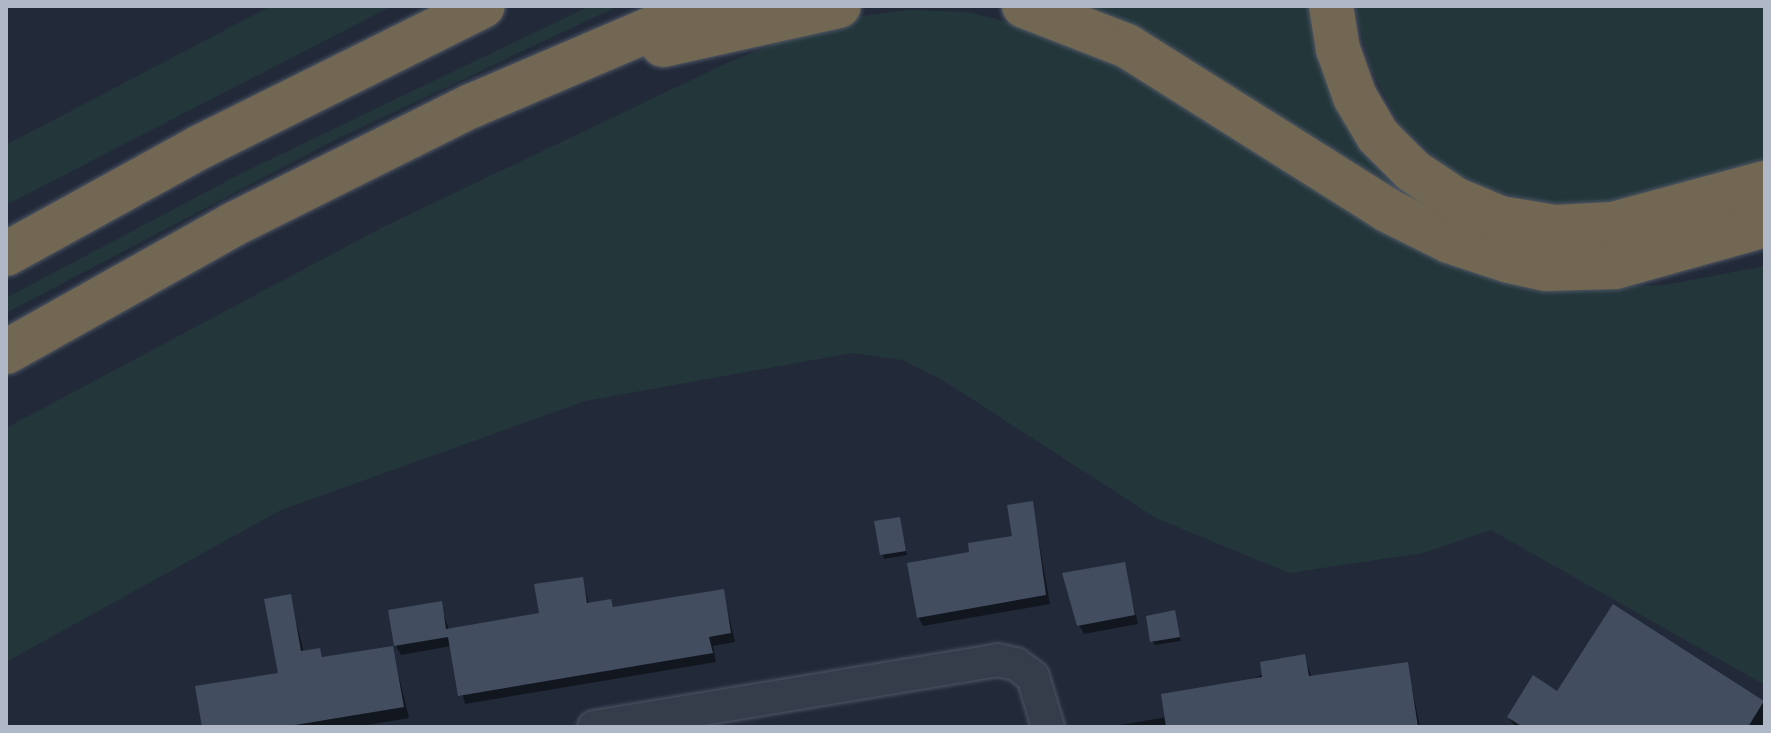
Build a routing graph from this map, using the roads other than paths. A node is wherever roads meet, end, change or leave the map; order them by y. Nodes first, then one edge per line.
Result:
1 (483, 6) edge
2 (704, 6) edge
3 (839, 6) edge
4 (1024, 6) edge
5 (1331, 6) edge
6 (555, 71) junction
7 (1765, 183) edge
8 (1765, 225) edge
9 (6, 254) edge
10 (6, 352) edge
11 (594, 727) edge
12 (1048, 727) edge

1 - 9 highway
2 - 6 highway
3 - 6 highway
4 - 8 highway
5 - 7 highway
6 - 10 highway
11 - 12 street

